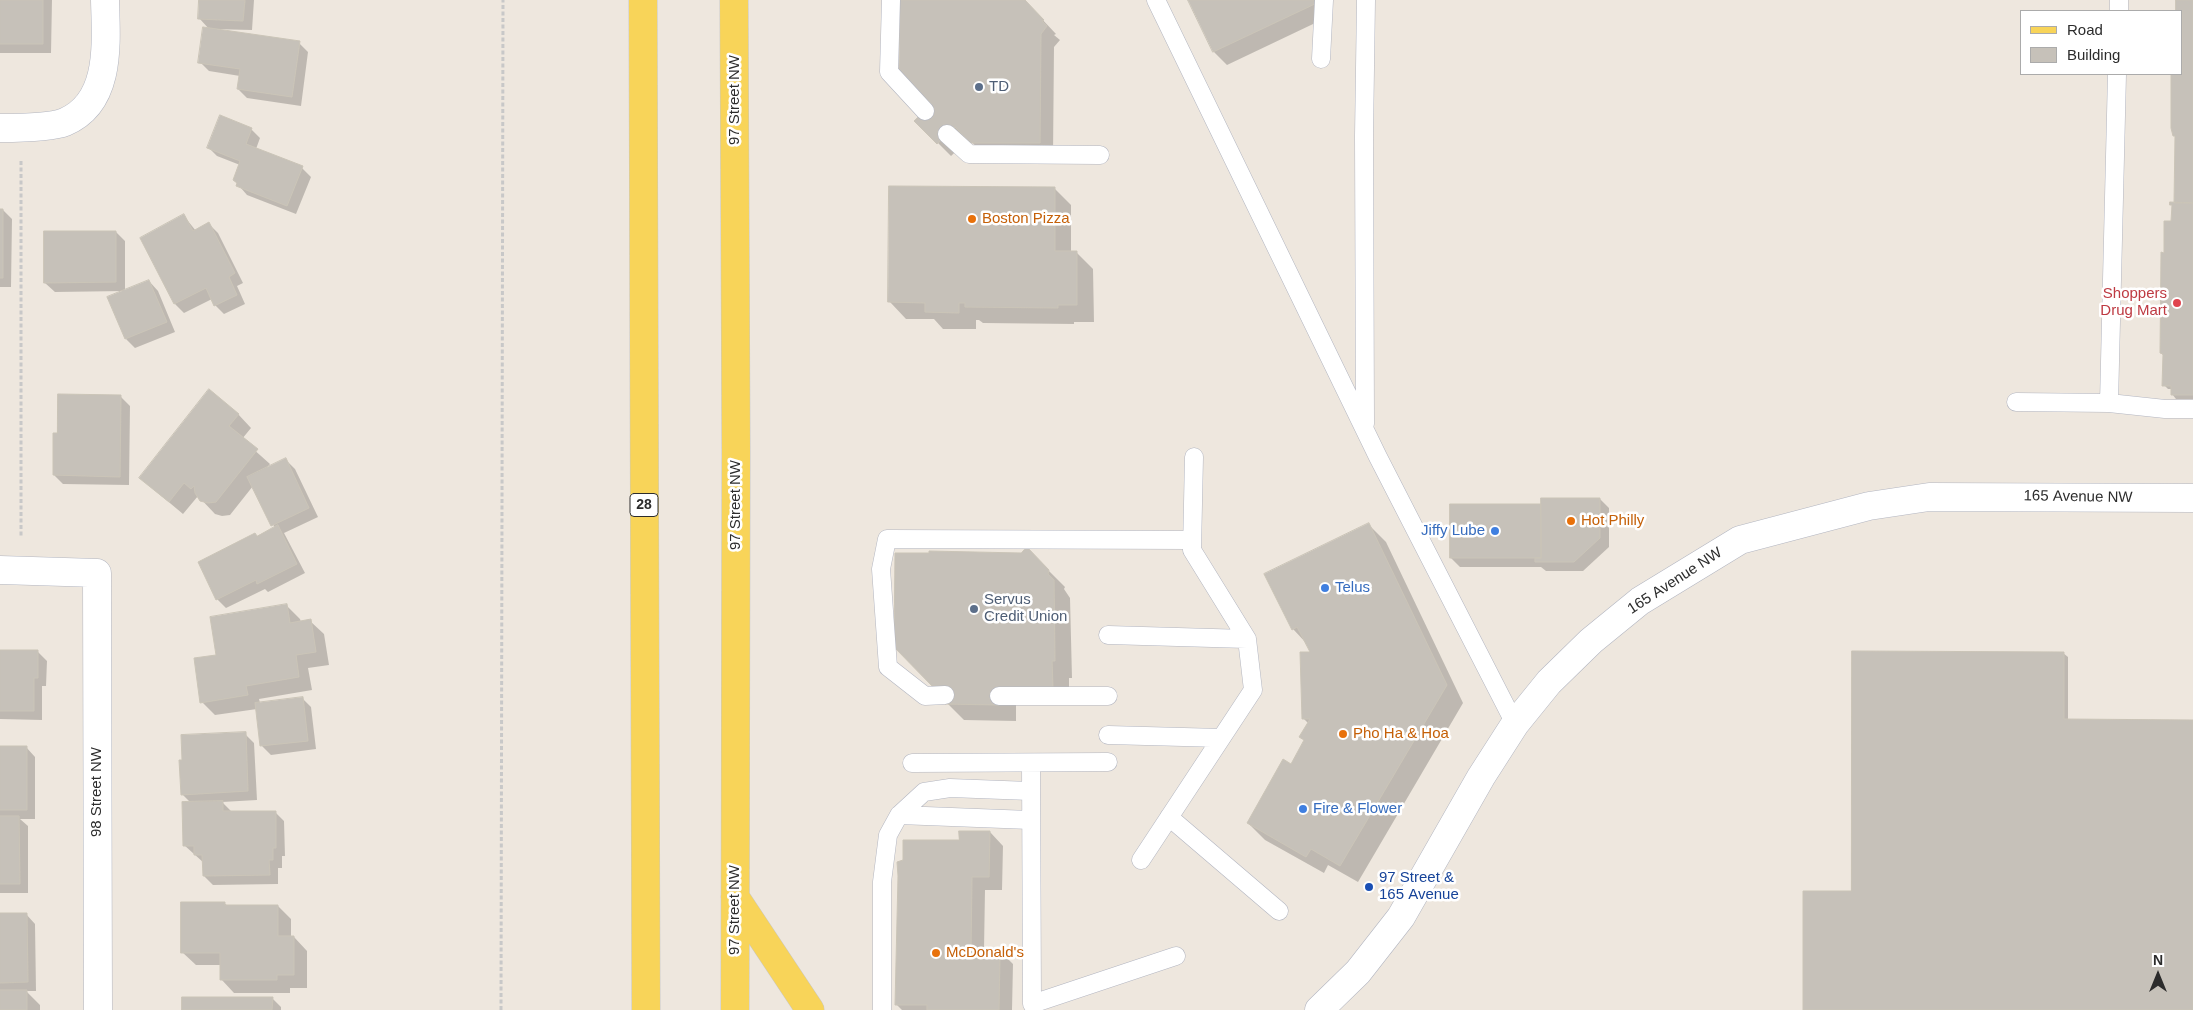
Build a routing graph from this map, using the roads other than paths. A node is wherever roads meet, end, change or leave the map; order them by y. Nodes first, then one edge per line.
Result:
1 (105, 0) edge
2 (643, 0) edge
3 (734, 0) edge
4 (891, 0) edge
5 (1156, 0) edge
6 (1324, 0) edge
7 (1366, 0) edge
8 (1321, 59) dead end
9 (2117, 75) edge
10 (925, 111) dead end
11 (11, 128) edge
12 (947, 134) dead end
13 (1100, 155) dead end
14 (2016, 402) dead end
15 (2109, 403) junction
16 (2193, 409) edge
17 (1365, 429) junction
18 (1194, 457) dead end
19 (2193, 498) edge
20 (1192, 540) junction
21 (10, 570) edge
22 (1108, 635) dead end
23 (1247, 639) junction
24 (945, 695) dead end
25 (999, 696) dead end
26 (1108, 696) dead end
27 (1515, 724) junction
28 (1108, 735) dead end
29 (1221, 738) junction
30 (1108, 762) dead end
31 (912, 763) dead end
32 (1031, 763) junction
33 (1030, 791) junction
34 (899, 815) junction
35 (1169, 817) junction
36 (1030, 820) junction
37 (1140, 860) dead end
38 (735, 897) junction
39 (1279, 911) dead end
40 (1176, 956) dead end
41 (1032, 1007) edge
42 (98, 1010) edge
43 (646, 1010) edge
44 (735, 1010) edge
45 (810, 1010) edge
46 (882, 1010) edge
47 (1319, 1010) edge

1 - 11 street
2 - 43 main road, 28
3 - 38 main road, 97 Street NW
4 - 10 lane
5 - 17 lane
6 - 8 lane
7 - 17 lane
9 - 15 lane
12 - 13 lane
14 - 15 lane
15 - 16 lane
17 - 27 lane
18 - 20 lane
19 - 27 street, 165 Avenue NW
20 - 23 lane
20 - 24 lane
21 - 42 street, 98 Street NW
22 - 23 lane
23 - 29 lane
25 - 26 lane
27 - 47 street, 165 Avenue NW
28 - 29 lane
29 - 35 lane
30 - 32 lane
31 - 32 lane
32 - 33 lane
33 - 34 lane
33 - 36 lane
34 - 36 lane
34 - 46 lane
35 - 37 lane
35 - 39 lane
36 - 41 lane
38 - 44 main road, 97 Street NW
38 - 45 main road
40 - 41 lane

